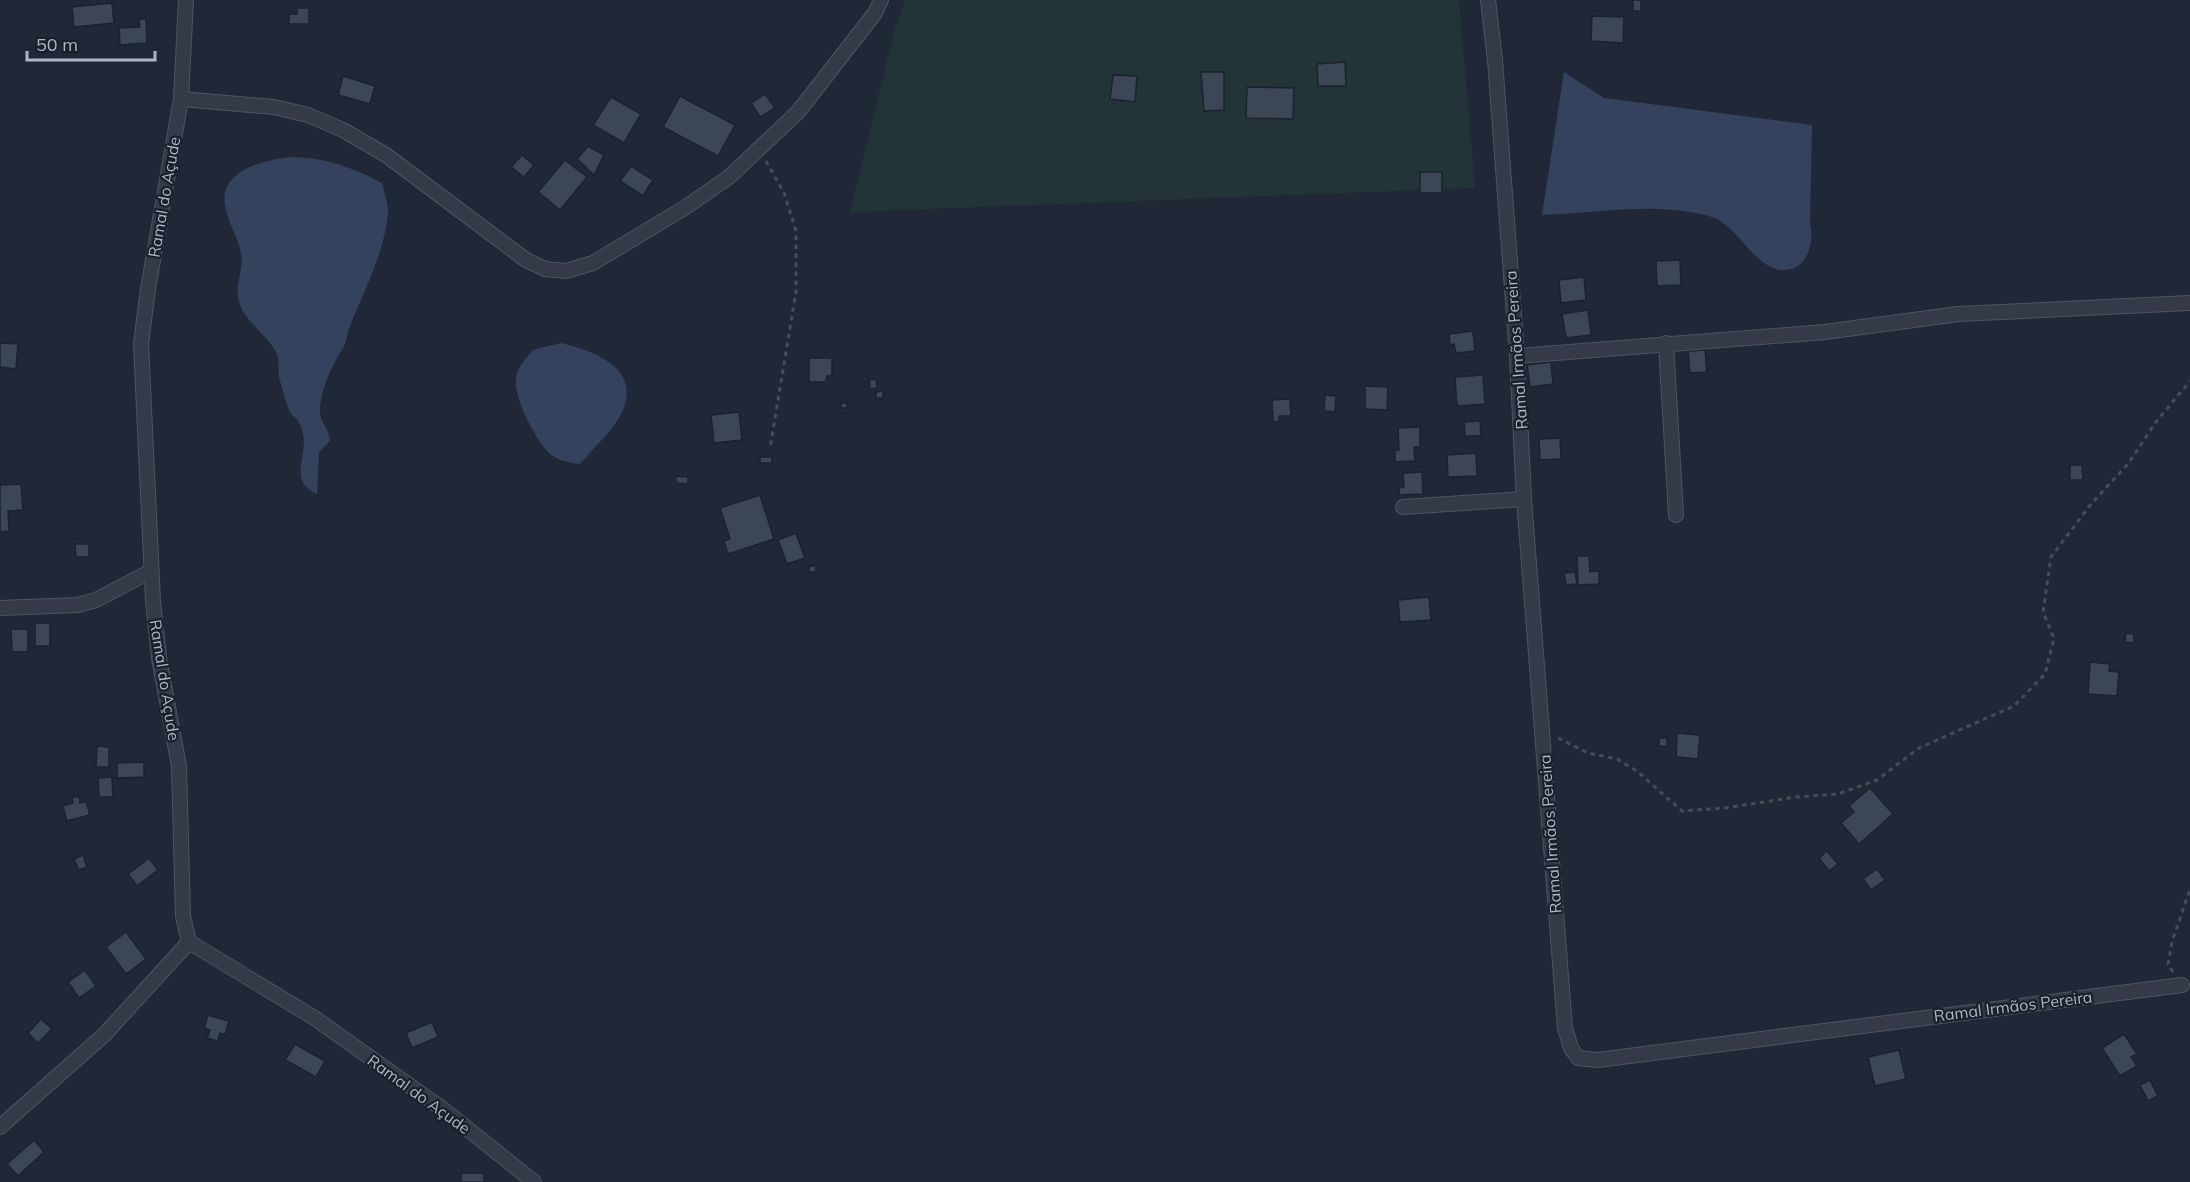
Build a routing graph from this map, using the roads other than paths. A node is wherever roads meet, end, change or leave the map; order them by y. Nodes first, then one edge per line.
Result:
1 (186, 0) edge
2 (881, 0) edge
3 (1488, 0) edge
4 (181, 99) junction
5 (2190, 303) edge
6 (1666, 343) junction
7 (1517, 356) junction
8 (1524, 499) junction
9 (1404, 507) dead end
10 (1676, 515) dead end
11 (151, 571) junction
12 (0, 608) edge
13 (189, 942) junction
14 (2182, 985) road end
15 (0, 1127) edge
16 (534, 1182) edge

1 - 4 street, Ramal do Açude
2 - 4 street
3 - 7 street, Ramal Irmãos Pereira
4 - 11 street, Ramal do Açude
5 - 6 street
6 - 7 street
6 - 10 street
7 - 8 street, Ramal Irmãos Pereira
8 - 9 street
8 - 14 street, Ramal Irmãos Pereira
11 - 12 street
11 - 13 street, Ramal do Açude
13 - 15 street
13 - 16 street, Ramal do Açude

